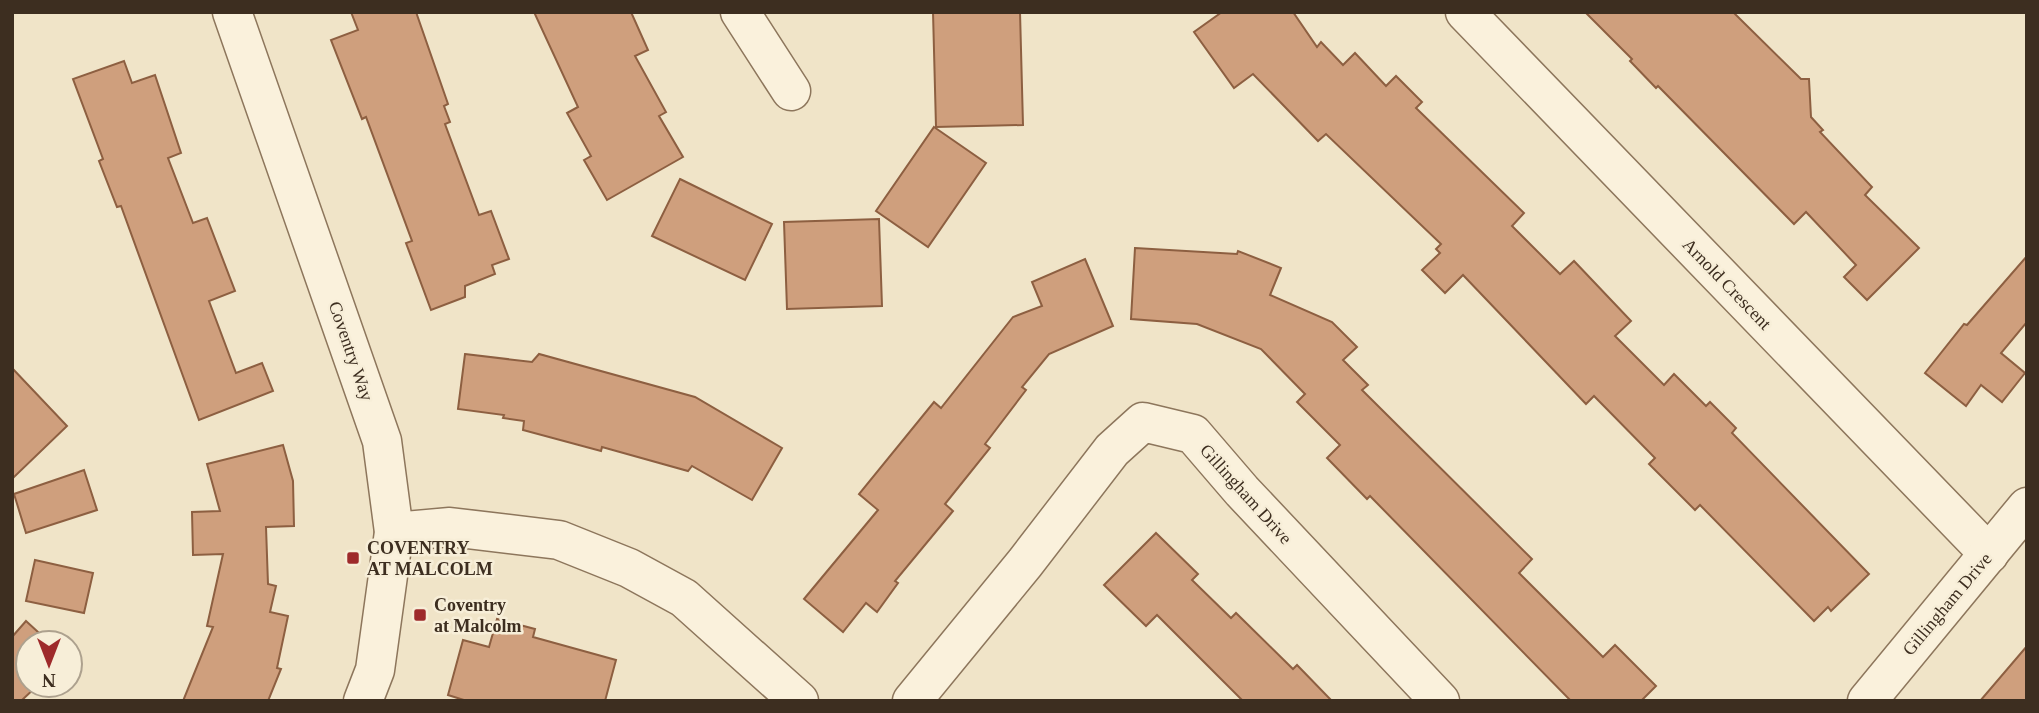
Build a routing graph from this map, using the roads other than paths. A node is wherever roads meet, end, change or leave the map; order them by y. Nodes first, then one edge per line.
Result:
1 (232, 12) edge
2 (740, 12) edge
3 (1465, 12) edge
4 (791, 91) dead end
5 (2027, 507) edge
6 (394, 532) junction
7 (1989, 554) junction
8 (363, 701) edge
9 (799, 701) edge
10 (912, 701) edge
11 (1440, 701) edge
12 (1867, 701) edge

1 - 6 street, Coventry Way
2 - 4 street
3 - 7 street, Arnold Crescent
5 - 7 street, Gillingham Drive
6 - 8 street, Coventry Way
6 - 9 street
7 - 12 street, Gillingham Drive
10 - 11 street, Gillingham Drive

